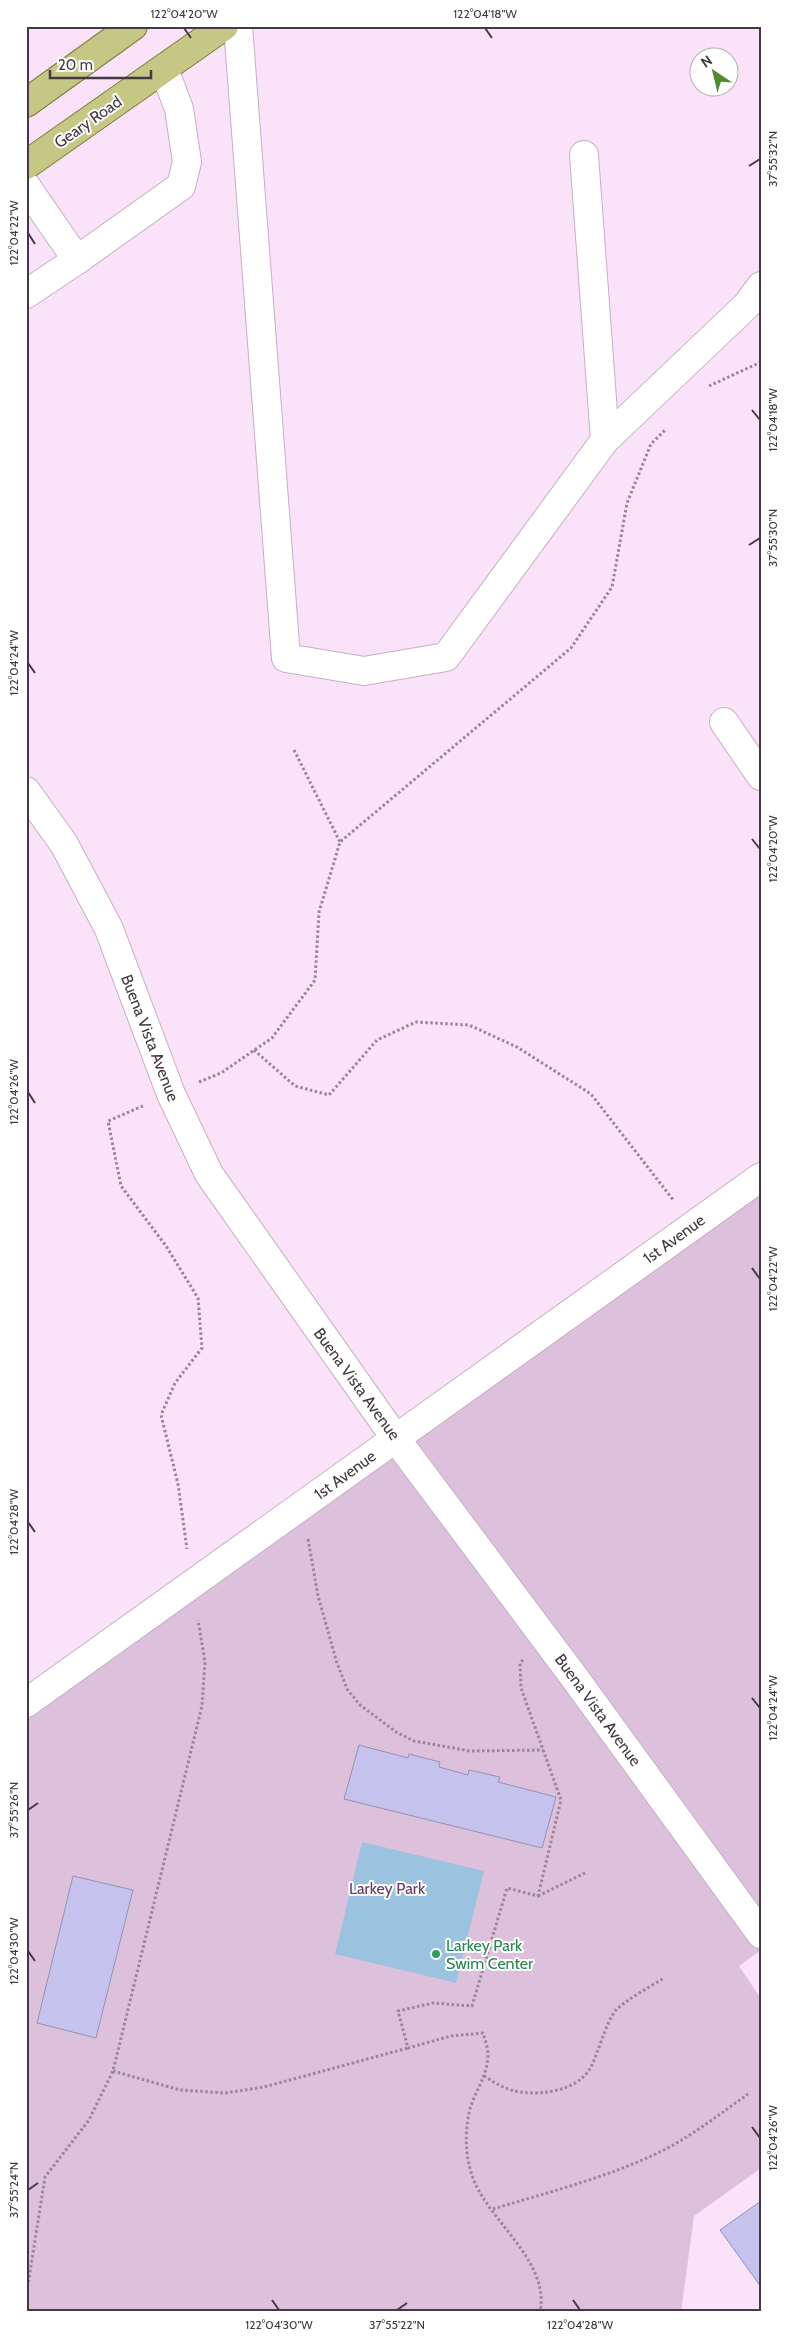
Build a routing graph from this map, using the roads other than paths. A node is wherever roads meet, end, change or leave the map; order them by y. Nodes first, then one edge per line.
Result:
1 (224, 26) edge
2 (238, 26) edge
3 (128, 28) edge
4 (164, 70) junction
5 (26, 104) edge
6 (584, 155) dead end
7 (26, 166) edge
8 (26, 186) edge
9 (77, 260) junction
10 (761, 286) edge
11 (26, 294) edge
12 (605, 440) junction
13 (724, 722) dead end
14 (761, 776) edge
15 (26, 791) edge
16 (761, 1177) edge
17 (396, 1438) junction
18 (26, 1703) edge
19 (761, 1934) edge

1 - 4 main road, Geary Road
2 - 12 street
3 - 5 main road
4 - 7 main road, Geary Road
4 - 9 street
6 - 12 street
8 - 9 street
9 - 11 street
10 - 12 street
13 - 14 street
15 - 17 street, Buena Vista Avenue
16 - 17 street, 1st Avenue
17 - 18 street, 1st Avenue
17 - 19 street, Buena Vista Avenue

